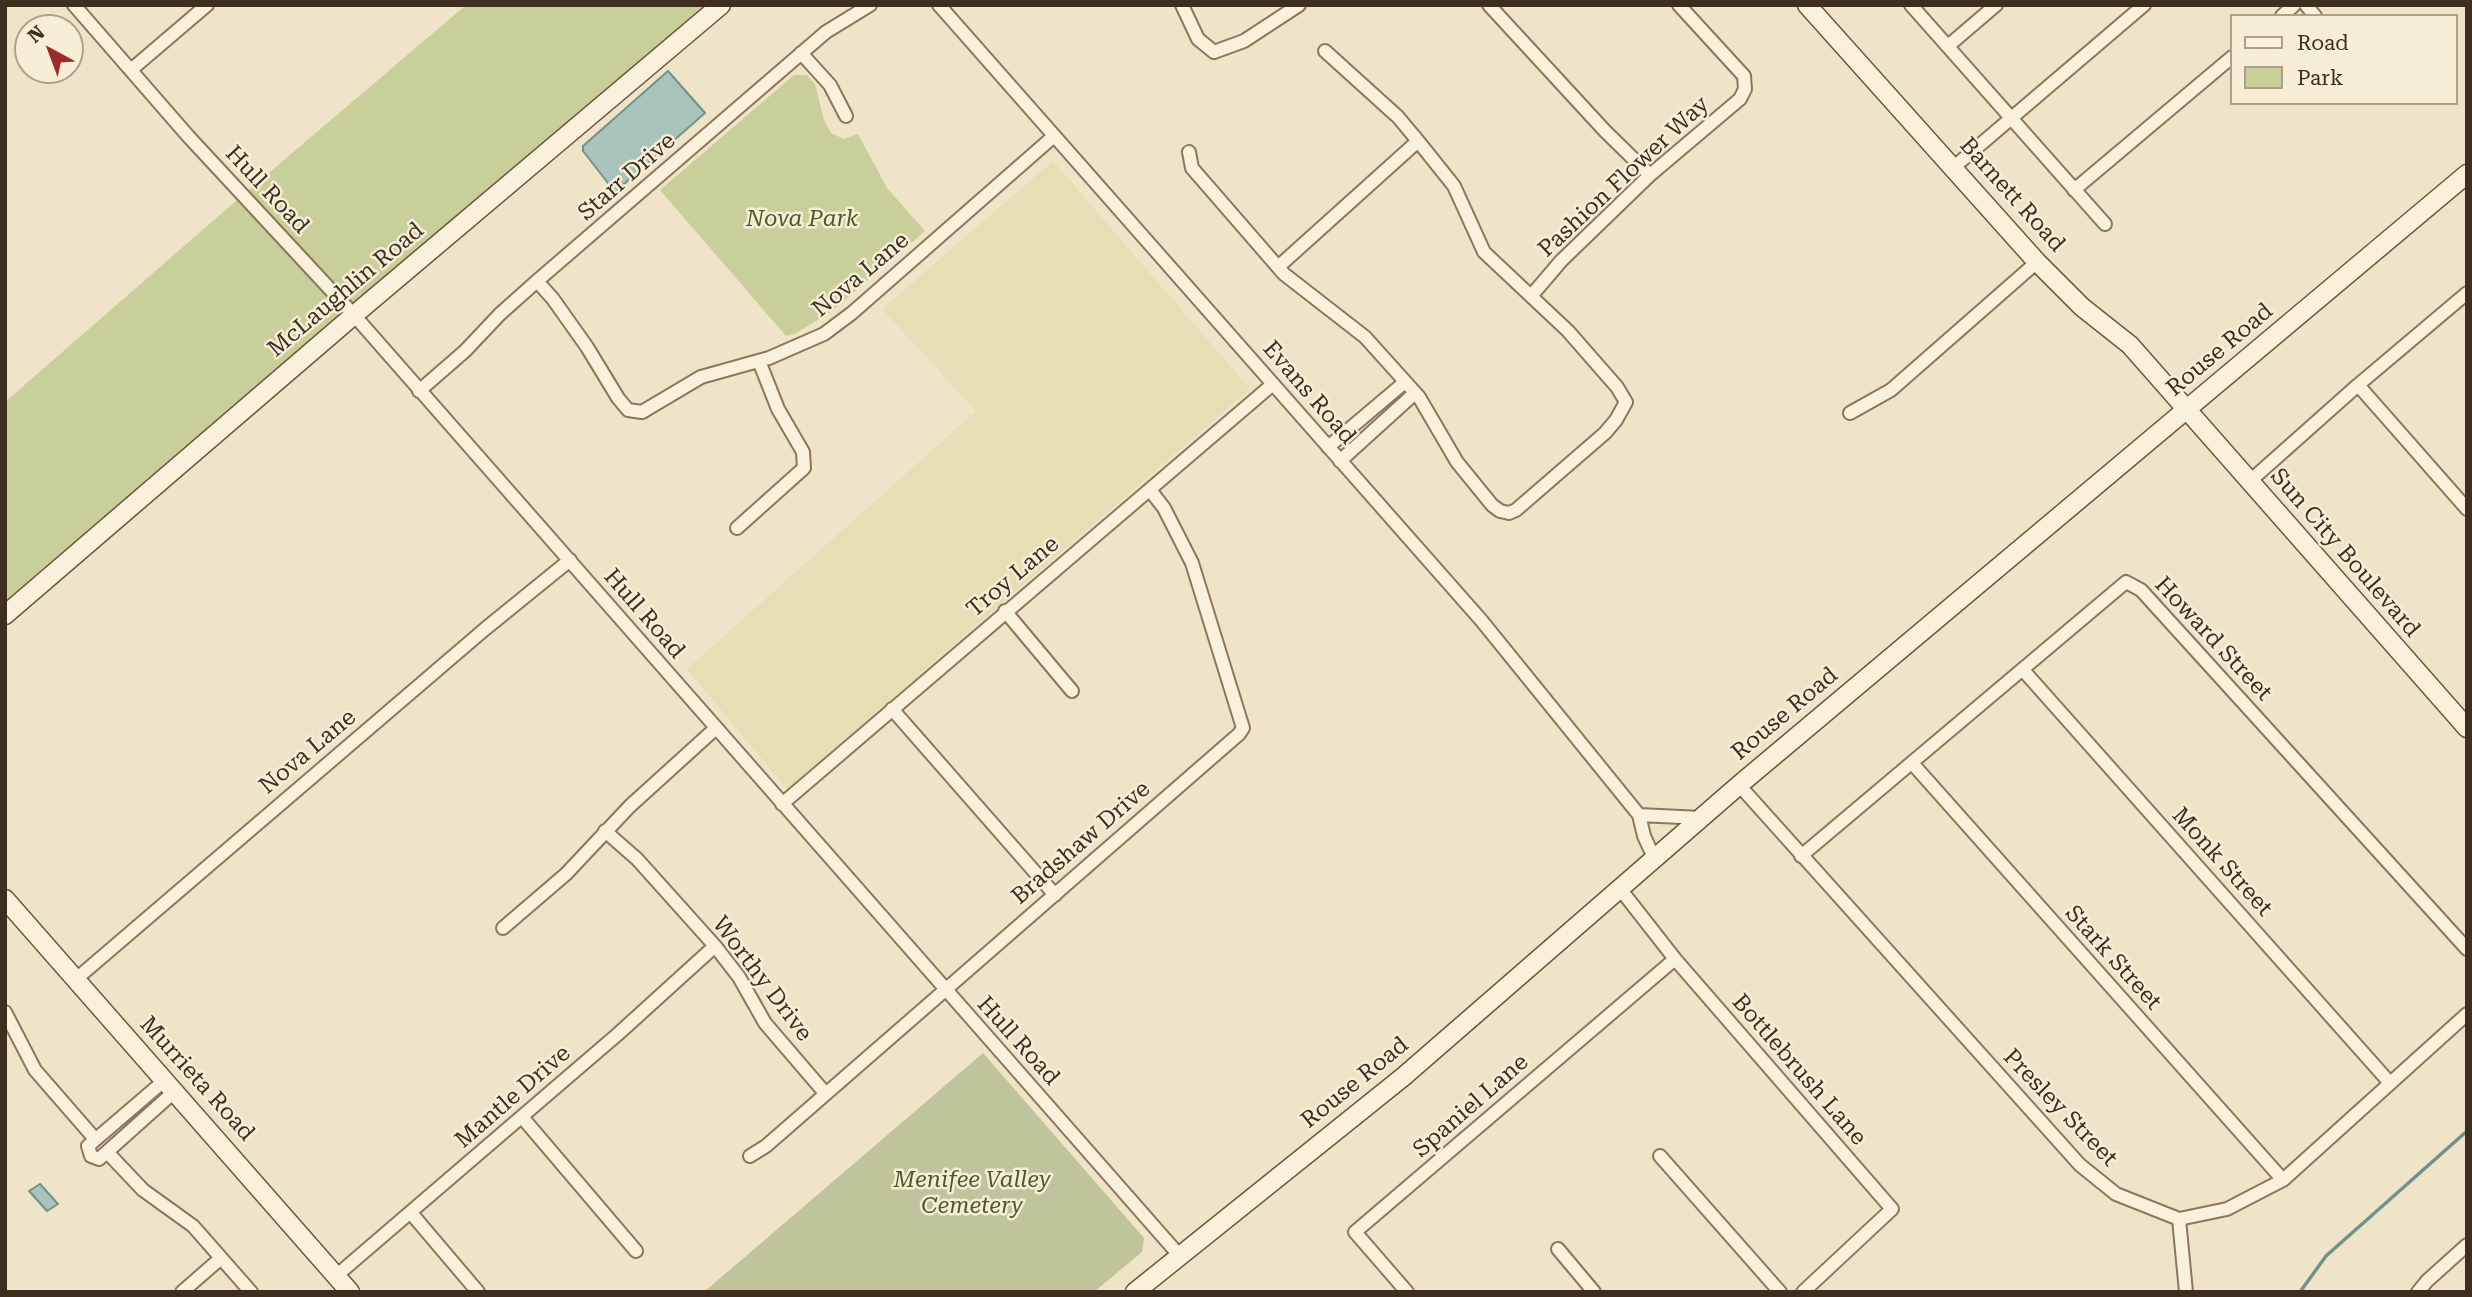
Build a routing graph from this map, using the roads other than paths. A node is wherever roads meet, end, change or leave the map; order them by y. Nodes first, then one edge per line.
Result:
1 (74, 5) edge
2 (207, 5) edge
3 (722, 5) edge
4 (870, 5) edge
5 (939, 5) edge
6 (1182, 5) edge
7 (1299, 5) edge
8 (1489, 5) edge
9 (1679, 5) edge
10 (1807, 5) edge
11 (1912, 5) edge
12 (1996, 5) edge
13 (2144, 5) edge
14 (1948, 46) junction
15 (1325, 51) dead end
16 (802, 53) junction
17 (2230, 59) edge
18 (132, 69) junction
19 (846, 116) dead end
20 (2011, 118) junction
21 (1054, 136) junction
22 (1418, 141) junction
23 (1189, 152) dead end
24 (1954, 167) junction
25 (2467, 174) edge
26 (1650, 175) junction
27 (2074, 190) junction
28 (2105, 224) dead end
29 (2037, 262) junction
30 (1278, 267) junction
31 (537, 281) junction
32 (2467, 293) edge
33 (1532, 295) junction
34 (354, 315) junction
35 (759, 361) junction
36 (1405, 382) junction
37 (1273, 384) junction
38 (2358, 385) junction
39 (419, 391) junction
40 (1415, 393) junction
41 (2187, 410) junction
42 (1850, 413) dead end
43 (1328, 447) junction
44 (1340, 461) junction
45 (2249, 482) junction
46 (1150, 489) junction
47 (2467, 509) edge
48 (737, 528) dead end
49 (570, 560) junction
50 (1005, 611) junction
51 (5, 615) edge
52 (2023, 670) junction
53 (1072, 691) dead end
54 (892, 709) junction
55 (2467, 727) edge
56 (716, 728) junction
57 (1913, 763) junction
58 (1739, 785) junction
59 (782, 804) junction
60 (1639, 815) junction
61 (1702, 818) junction
62 (605, 831) junction
63 (1801, 856) junction
64 (1656, 860) junction
65 (1621, 890) junction
66 (1055, 895) junction
67 (5, 899) edge
68 (503, 928) dead end
69 (715, 946) junction
70 (2467, 950) edge
71 (1675, 959) junction
72 (75, 980) junction
73 (945, 991) junction
74 (5, 1012) edge
75 (2467, 1014) edge
76 (2390, 1083) junction
77 (170, 1086) junction
78 (825, 1093) junction
79 (522, 1117) junction
80 (96, 1139) junction
81 (107, 1152) junction
82 (750, 1156) dead end
83 (1660, 1156) dead end
84 (2283, 1180) junction
85 (411, 1213) junction
86 (2179, 1219) junction
87 (2467, 1245) edge
88 (1558, 1250) dead end
89 (636, 1251) dead end
90 (1179, 1255) junction
91 (221, 1258) junction
92 (336, 1276) junction
93 (182, 1292) edge
94 (251, 1292) edge
95 (351, 1292) edge
96 (478, 1292) edge
97 (1135, 1292) edge
98 (1408, 1292) edge
99 (1594, 1292) edge
100 (1780, 1292) edge
101 (1803, 1292) edge
102 (2186, 1292) edge
103 (2418, 1292) edge

1 - 18 street, Hull Road
2 - 18 street
3 - 34 street, McLaughlin Road
4 - 16 street, Starr Drive
5 - 21 street, Evans Road
6 - 7 street
8 - 26 street
9 - 26 street, Pashion Flower Way
10 - 24 street, Barnett Road
11 - 14 street
12 - 14 street
13 - 20 street
14 - 20 street
15 - 22 street
16 - 19 street
16 - 31 street, Starr Drive
17 - 27 street
18 - 34 street, Hull Road
20 - 24 street
20 - 27 street
21 - 35 street, Nova Lane
21 - 37 street, Evans Road
22 - 30 street
22 - 33 street
23 - 30 street
24 - 29 street, Barnett Road
25 - 41 street, Rouse Road
26 - 33 street, Pashion Flower Way
27 - 28 street
29 - 41 street, Barnett Road
29 - 42 street
30 - 36 street
31 - 35 street, Nova Lane
31 - 39 street, Starr Drive
32 - 38 street
33 - 40 street
34 - 39 street, Hull Road
34 - 51 street, McLaughlin Road
35 - 48 street
36 - 40 street
36 - 43 street
37 - 43 street, Evans Road
37 - 46 street, Troy Lane
38 - 45 street
38 - 47 street
39 - 49 street, Hull Road
40 - 44 street
41 - 45 street, Sun City Boulevard
41 - 58 street, Rouse Road
43 - 44 street, Evans Road
44 - 60 street, Evans Road
45 - 55 street, Sun City Boulevard
46 - 50 street, Troy Lane
46 - 66 street, Bradshaw Drive
49 - 56 street, Hull Road
49 - 72 street, Nova Lane
50 - 53 street
50 - 54 street, Troy Lane
52 - 57 street, Howard Street
52 - 70 street, Howard Street
52 - 76 street, Monk Street
54 - 59 street, Troy Lane
54 - 66 street
56 - 59 street, Hull Road
56 - 62 street
57 - 63 street, Howard Street
57 - 84 street, Stark Street
58 - 61 street, Rouse Road
58 - 63 street, Presley Street
59 - 73 street, Hull Road
60 - 61 street
60 - 64 street, Evans Road
61 - 64 street, Rouse Road
62 - 68 street
62 - 69 street, Worthy Drive
63 - 86 street, Presley Street
64 - 65 street, Rouse Road
65 - 71 street, Bottlebrush Lane
65 - 90 street, Rouse Road
66 - 73 street, Bradshaw Drive
67 - 72 street, Murrieta Road
69 - 78 street, Worthy Drive
69 - 79 street, Mantle Drive
71 - 98 street, Spaniel Lane
71 - 101 street, Bottlebrush Lane
72 - 77 street, Murrieta Road
73 - 78 street, Bradshaw Drive
73 - 90 street, Hull Road
74 - 80 street
75 - 76 street
76 - 84 street
77 - 80 street
77 - 81 street
77 - 92 street, Murrieta Road
78 - 82 street, Bradshaw Drive
79 - 85 street, Mantle Drive
79 - 89 street
80 - 81 street
81 - 91 street
83 - 100 street
84 - 86 street
85 - 92 street, Mantle Drive
85 - 96 street
86 - 102 street
87 - 103 street
88 - 99 street
90 - 97 street, Rouse Road
91 - 93 street
91 - 94 street
92 - 95 street, Murrieta Road

